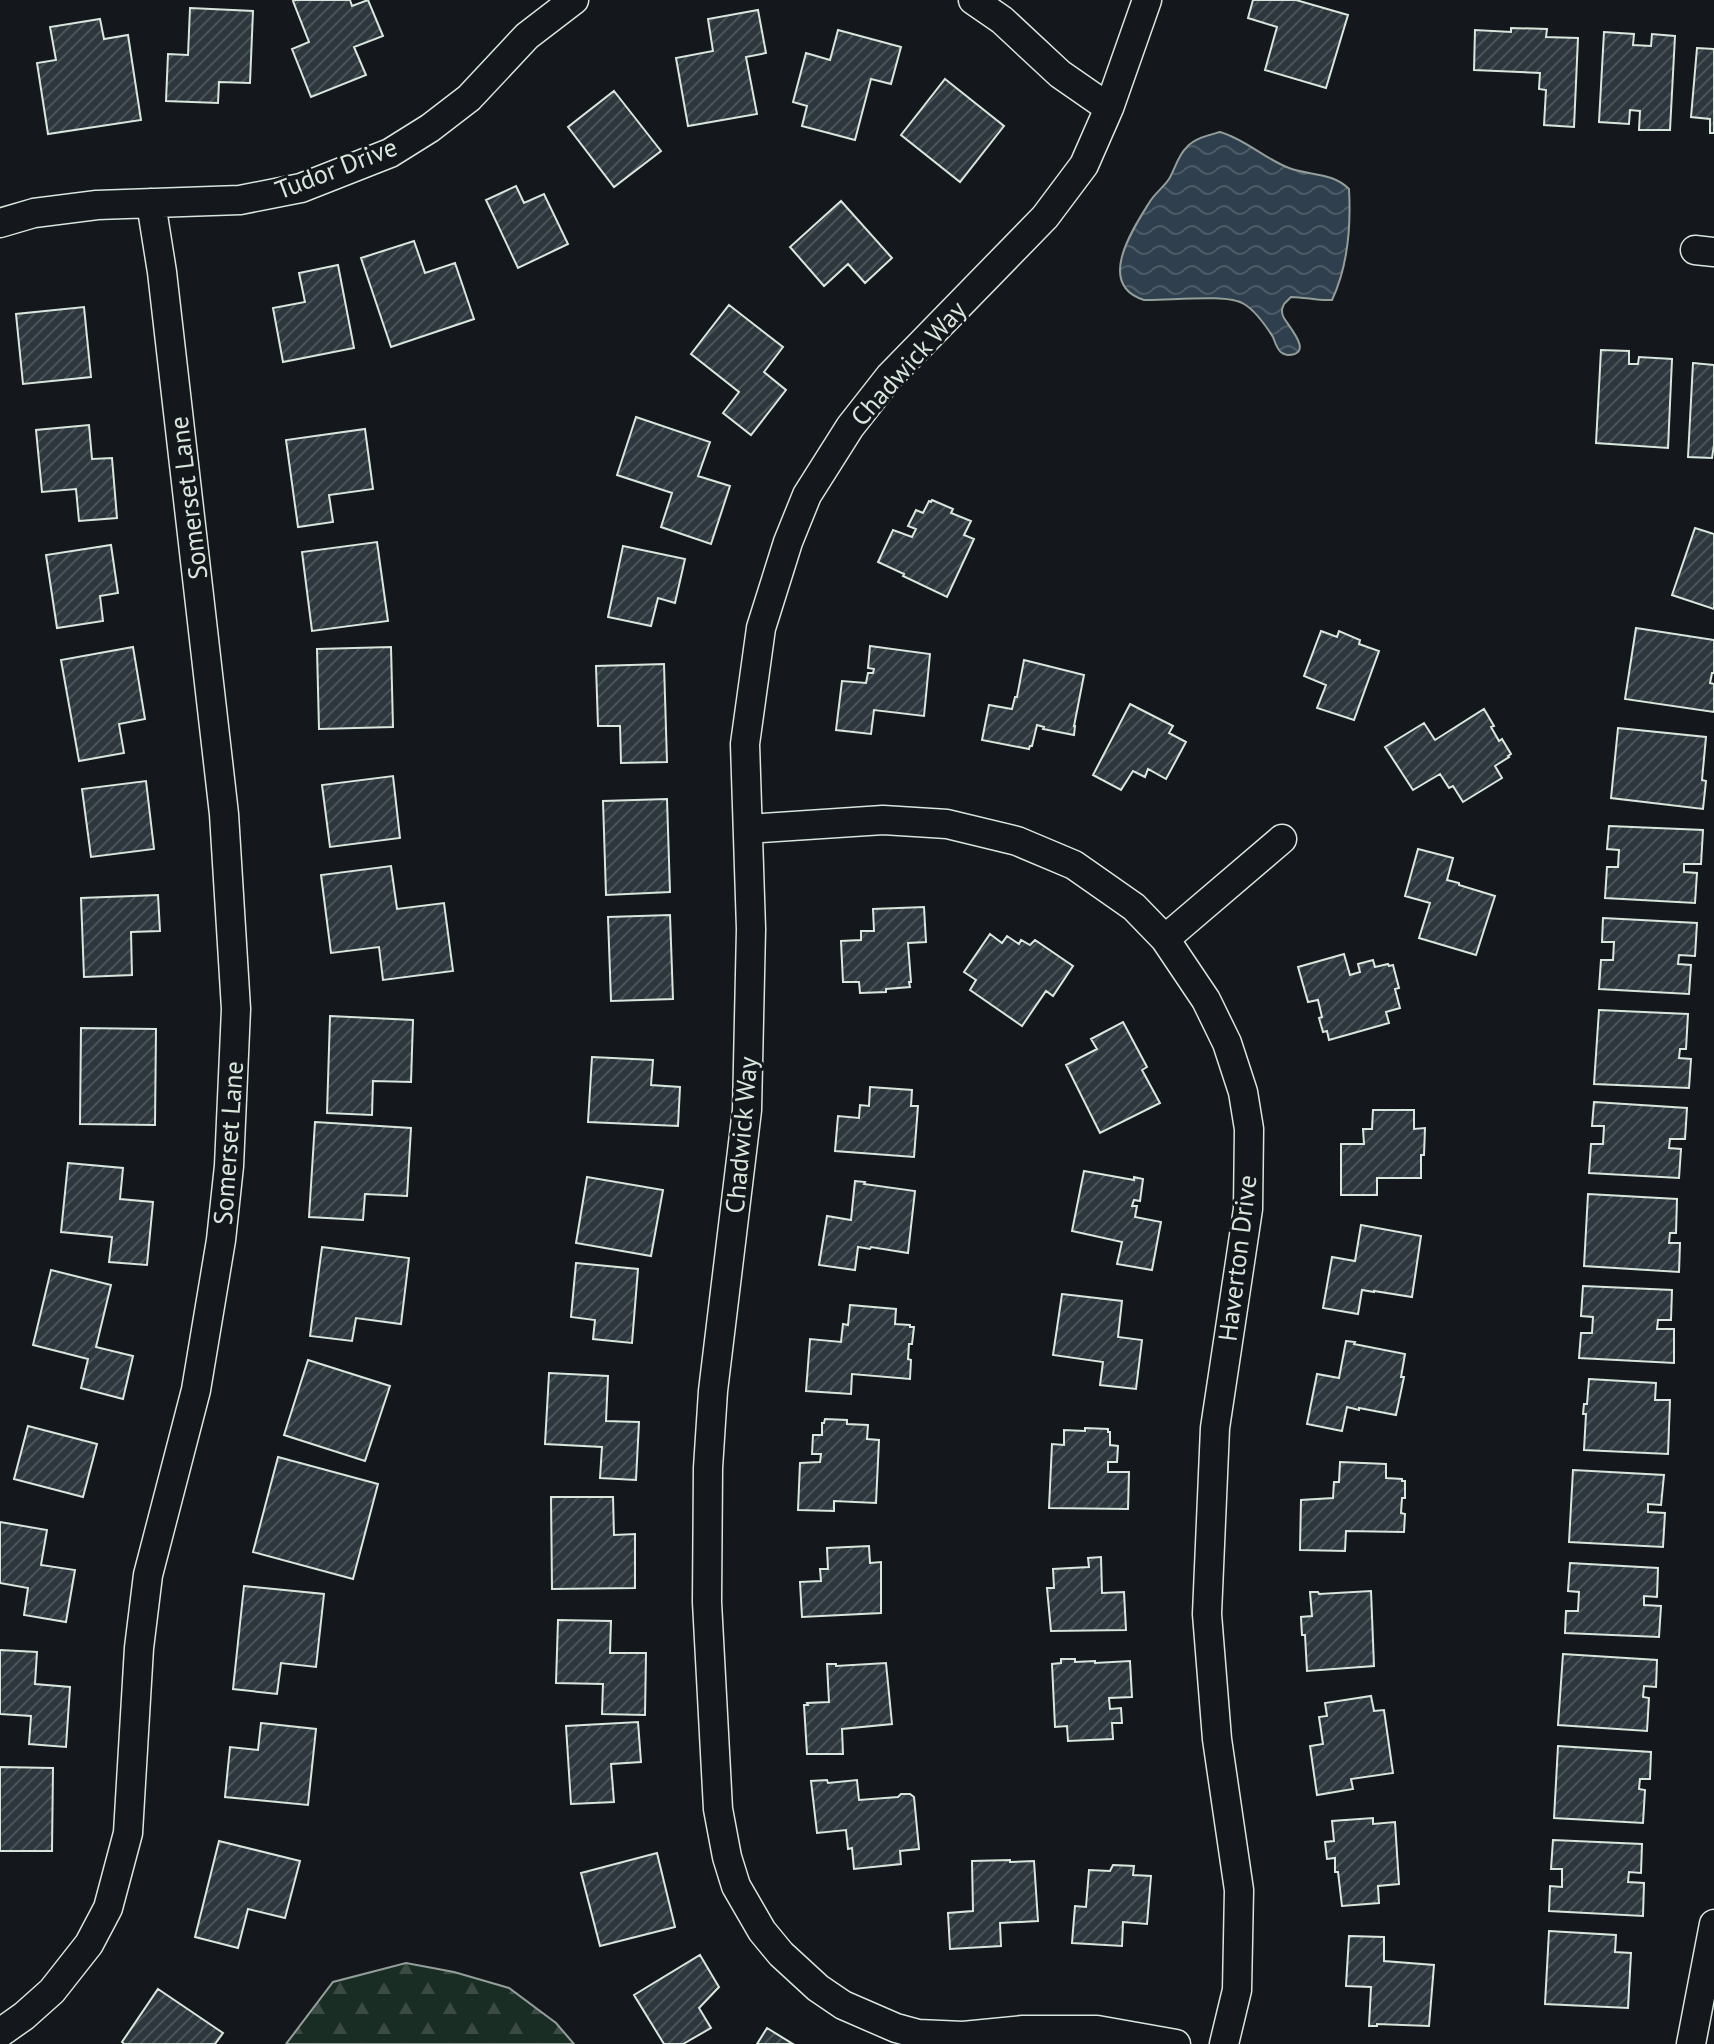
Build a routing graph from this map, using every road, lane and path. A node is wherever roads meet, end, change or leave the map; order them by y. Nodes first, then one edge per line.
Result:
1 (574, 0) edge
2 (973, 0) edge
3 (1147, 0) edge
4 (1109, 108) junction
5 (151, 203) junction
6 (0, 223) edge
7 (748, 829) junction
8 (1282, 839) dead end
9 (1165, 939) junction
10 (1714, 1924) edge
11 (0, 2033) edge
12 (1176, 2044) edge
13 (1224, 2044) edge
14 (1691, 2044) edge

1 - 5 street, Tudor Drive
2 - 4 street
3 - 4 street, Chadwick Way
4 - 7 street, Chadwick Way
5 - 6 street, Tudor Drive
5 - 11 street, Somerset Lane
7 - 9 street, Haverton Drive
7 - 12 street, Chadwick Way
8 - 9 street
9 - 13 street, Haverton Drive
10 - 14 street

